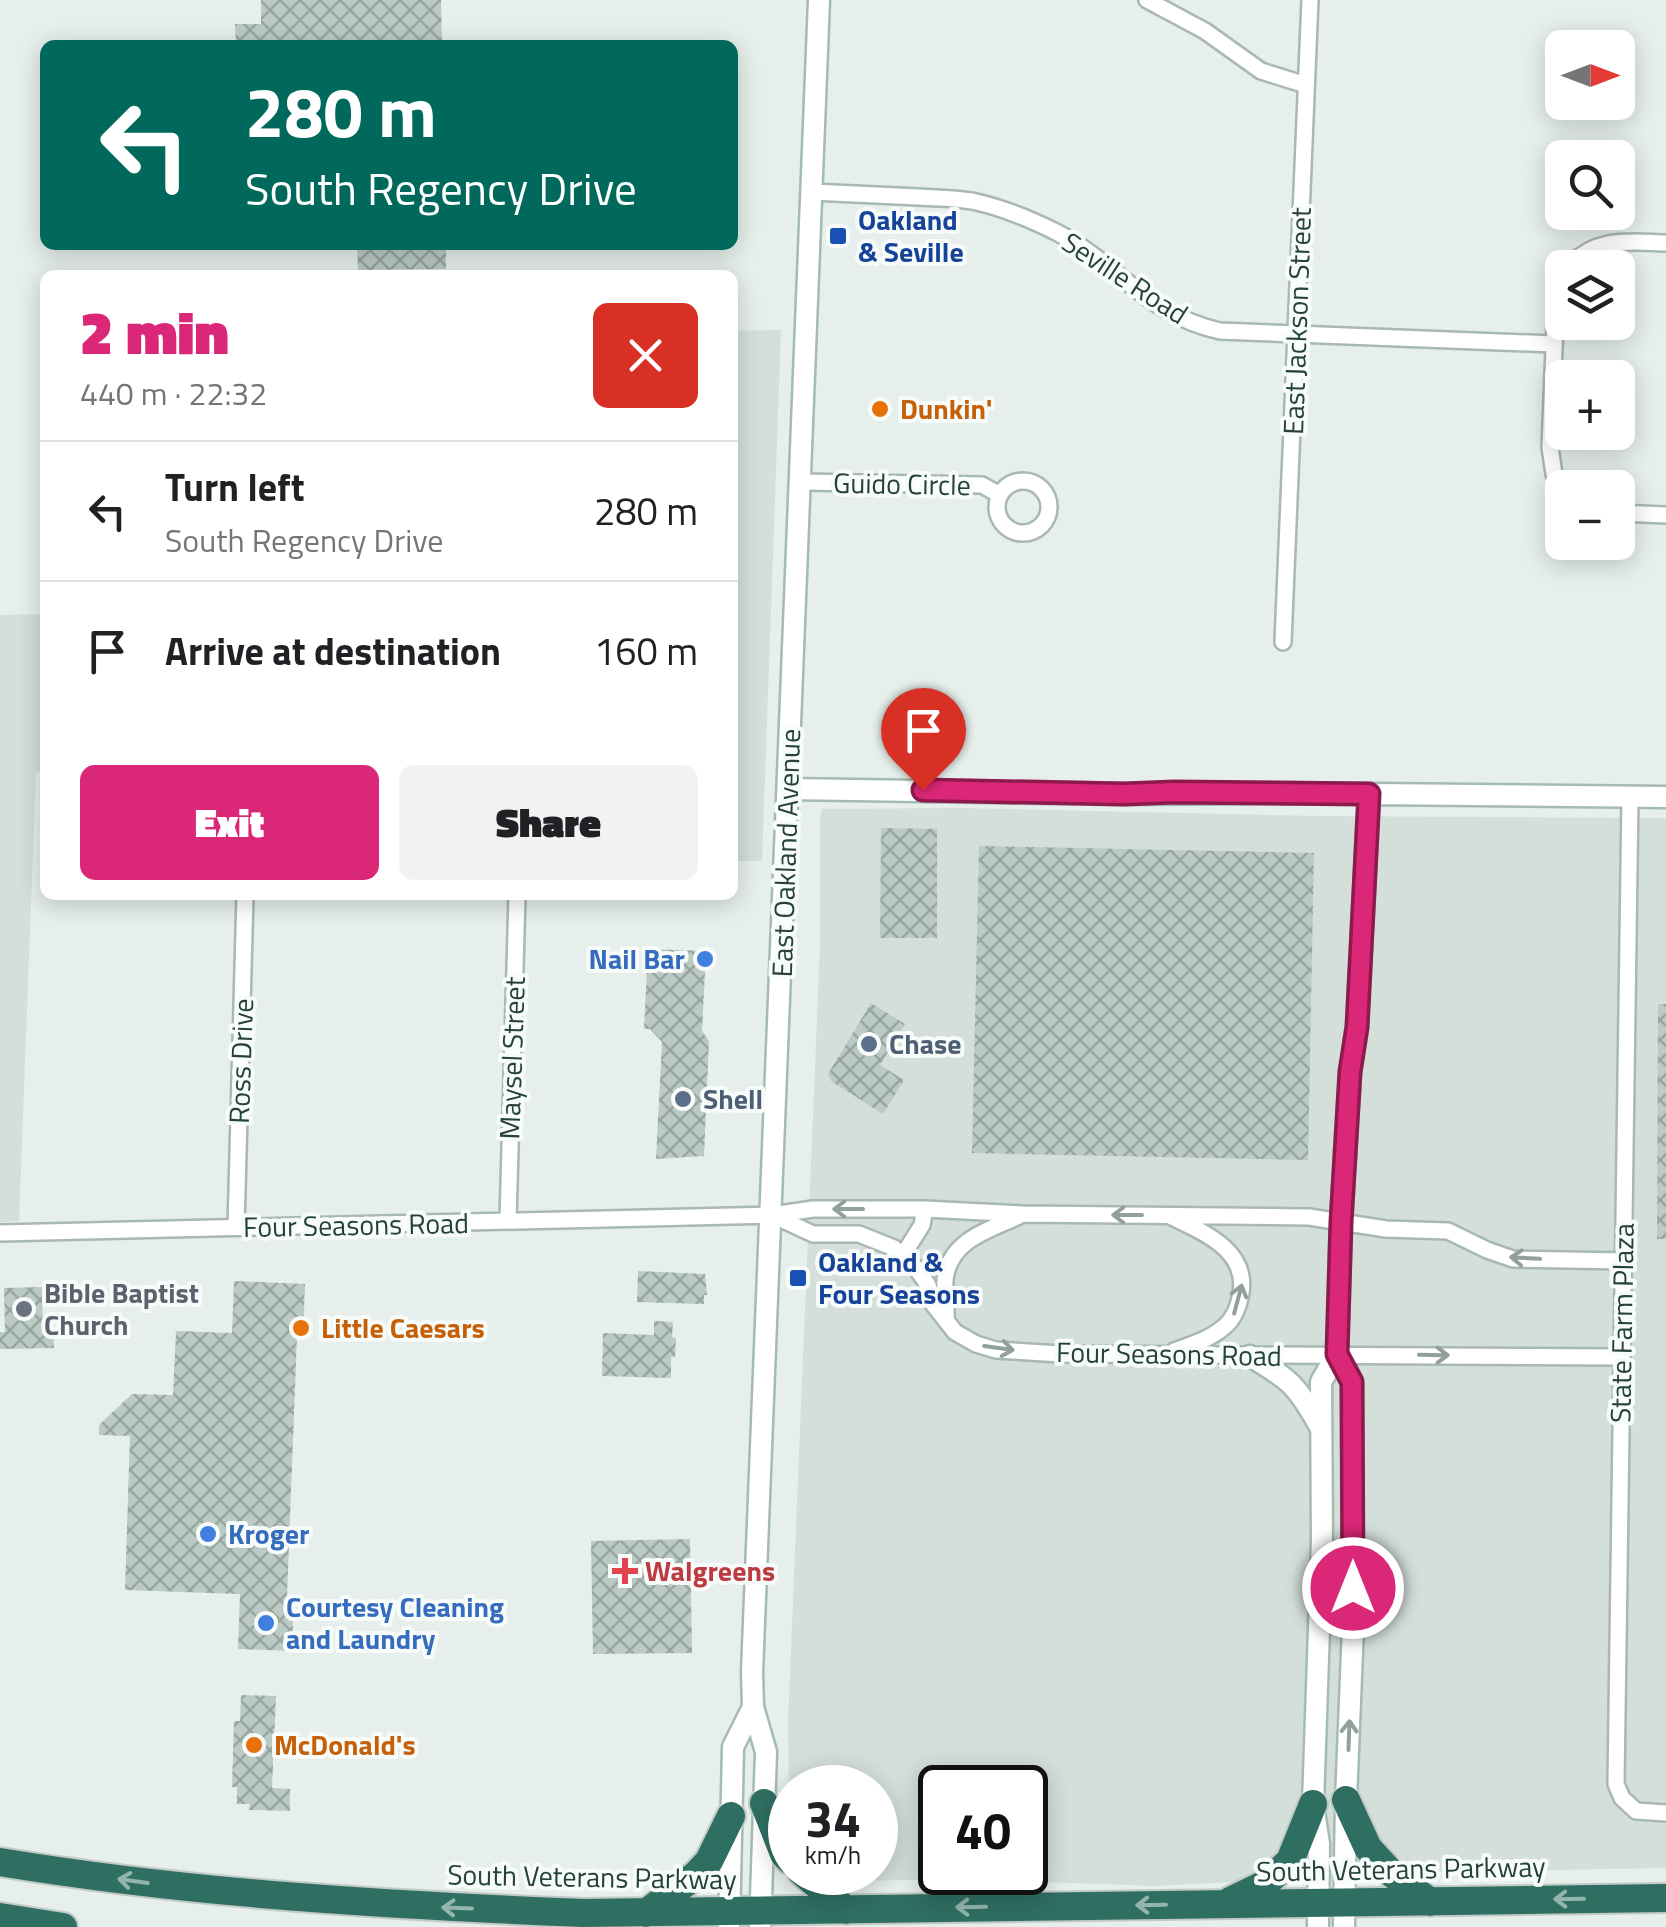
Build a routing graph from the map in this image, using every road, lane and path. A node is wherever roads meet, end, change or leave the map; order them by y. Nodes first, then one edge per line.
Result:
1 (820, 0) edge
2 (1146, 0) edge
3 (1310, 0) edge
4 (1306, 84) junction
5 (812, 192) junction
6 (1666, 243) edge
7 (1588, 250) edge
8 (1296, 333) junction
9 (1554, 340) edge
10 (1554, 344) junction
11 (1553, 470) edge
12 (801, 482) junction
13 (1000, 495) dead end
14 (1635, 514) edge
15 (1666, 515) edge
16 (1284, 642) dead end
17 (788, 789) junction
18 (1369, 794) junction
19 (1630, 797) junction
20 (1666, 798) edge
21 (245, 900) edge
22 (517, 900) edge
23 (925, 1209) junction
24 (1023, 1214) junction
25 (772, 1215) junction
26 (1168, 1215) junction
27 (508, 1221) junction
28 (1341, 1222) junction
29 (236, 1227) junction
30 (0, 1232) edge
31 (903, 1255) junction
32 (1623, 1261) junction
33 (946, 1320) junction
34 (1337, 1354) junction
35 (1166, 1355) junction
36 (1250, 1356) junction
37 (1621, 1357) junction
38 (1323, 1431) junction
39 (1352, 1475) junction
40 (1322, 1541) junction
41 (753, 1707) junction
42 (1346, 1800) junction
43 (764, 1803) junction
44 (1313, 1804) junction
45 (768, 1813) edge
46 (1666, 1813) edge
47 (731, 1816) junction
48 (0, 1862) edge
49 (829, 1895) edge
50 (1666, 1898) edge
51 (1430, 1902) junction
52 (1223, 1904) junction
53 (846, 1910) junction
54 (646, 1913) junction
55 (1331, 1915) edge
56 (0, 1917) edge
57 (729, 1919) edge
58 (760, 1919) edge
59 (63, 1927) edge

1 - 5 main road, East Oakland Avenue
2 - 4 street
3 - 4 street, East Jackson Street
4 - 8 street, East Jackson Street
5 - 8 street, Seville Road
5 - 12 main road, East Oakland Avenue
6 - 7 street
8 - 10 street, Seville Road
8 - 16 street, East Jackson Street
9 - 10 street
10 - 11 street
12 - 13 street, Guido Circle
12 - 17 main road, East Oakland Avenue
14 - 15 street
17 - 18 main road
17 - 25 main road, East Oakland Avenue
18 - 19 main road
18 - 28 main road
19 - 20 main road
19 - 32 street, State Farm Plaza
21 - 29 street, Ross Drive
22 - 27 street, Maysel Street
23 - 24 street, Four Seasons Road
23 -> 25 street, Four Seasons Road
23 - 31 street
26 -> 24 street, Four Seasons Road
24 - 33 street
25 - 27 street, Four Seasons Road
25 - 31 street, Four Seasons Road
25 - 41 main road, East Oakland Avenue
26 - 28 street, Four Seasons Road
35 -> 26 street
27 - 29 street, Four Seasons Road
32 -> 28 street, Four Seasons Road
28 - 34 main road
29 - 30 street, Four Seasons Road
31 - 33 street, Four Seasons Road
32 - 37 street, State Farm Plaza
33 -> 35 street, Four Seasons Road
34 - 36 street, Four Seasons Road
34 -> 37 street, Four Seasons Road
34 - 38 main road
34 - 39 main road
35 - 36 street, Four Seasons Road
36 - 38 main road
37 - 46 street, State Farm Plaza
38 - 40 main road
39 - 40 main road
42 -> 39 main road
40 - 44 main road
41 - 43 main road, East Oakland Avenue
41 - 47 main road, East Oakland Avenue
42 - 51 highway
42 - 55 main road
43 - 45 highway
43 - 58 main road, East Oakland Avenue
44 - 52 highway
44 - 55 main road
47 - 54 highway
47 - 57 main road, East Oakland Avenue
54 -> 48 highway, South Veterans Parkway
49 - 53 highway
50 -> 51 highway, South Veterans Parkway
51 - 55 highway, South Veterans Parkway
52 -> 53 highway, South Veterans Parkway
52 - 55 highway, South Veterans Parkway
53 - 58 highway, South Veterans Parkway
54 - 57 highway, South Veterans Parkway
56 - 59 highway
57 - 58 highway, South Veterans Parkway

